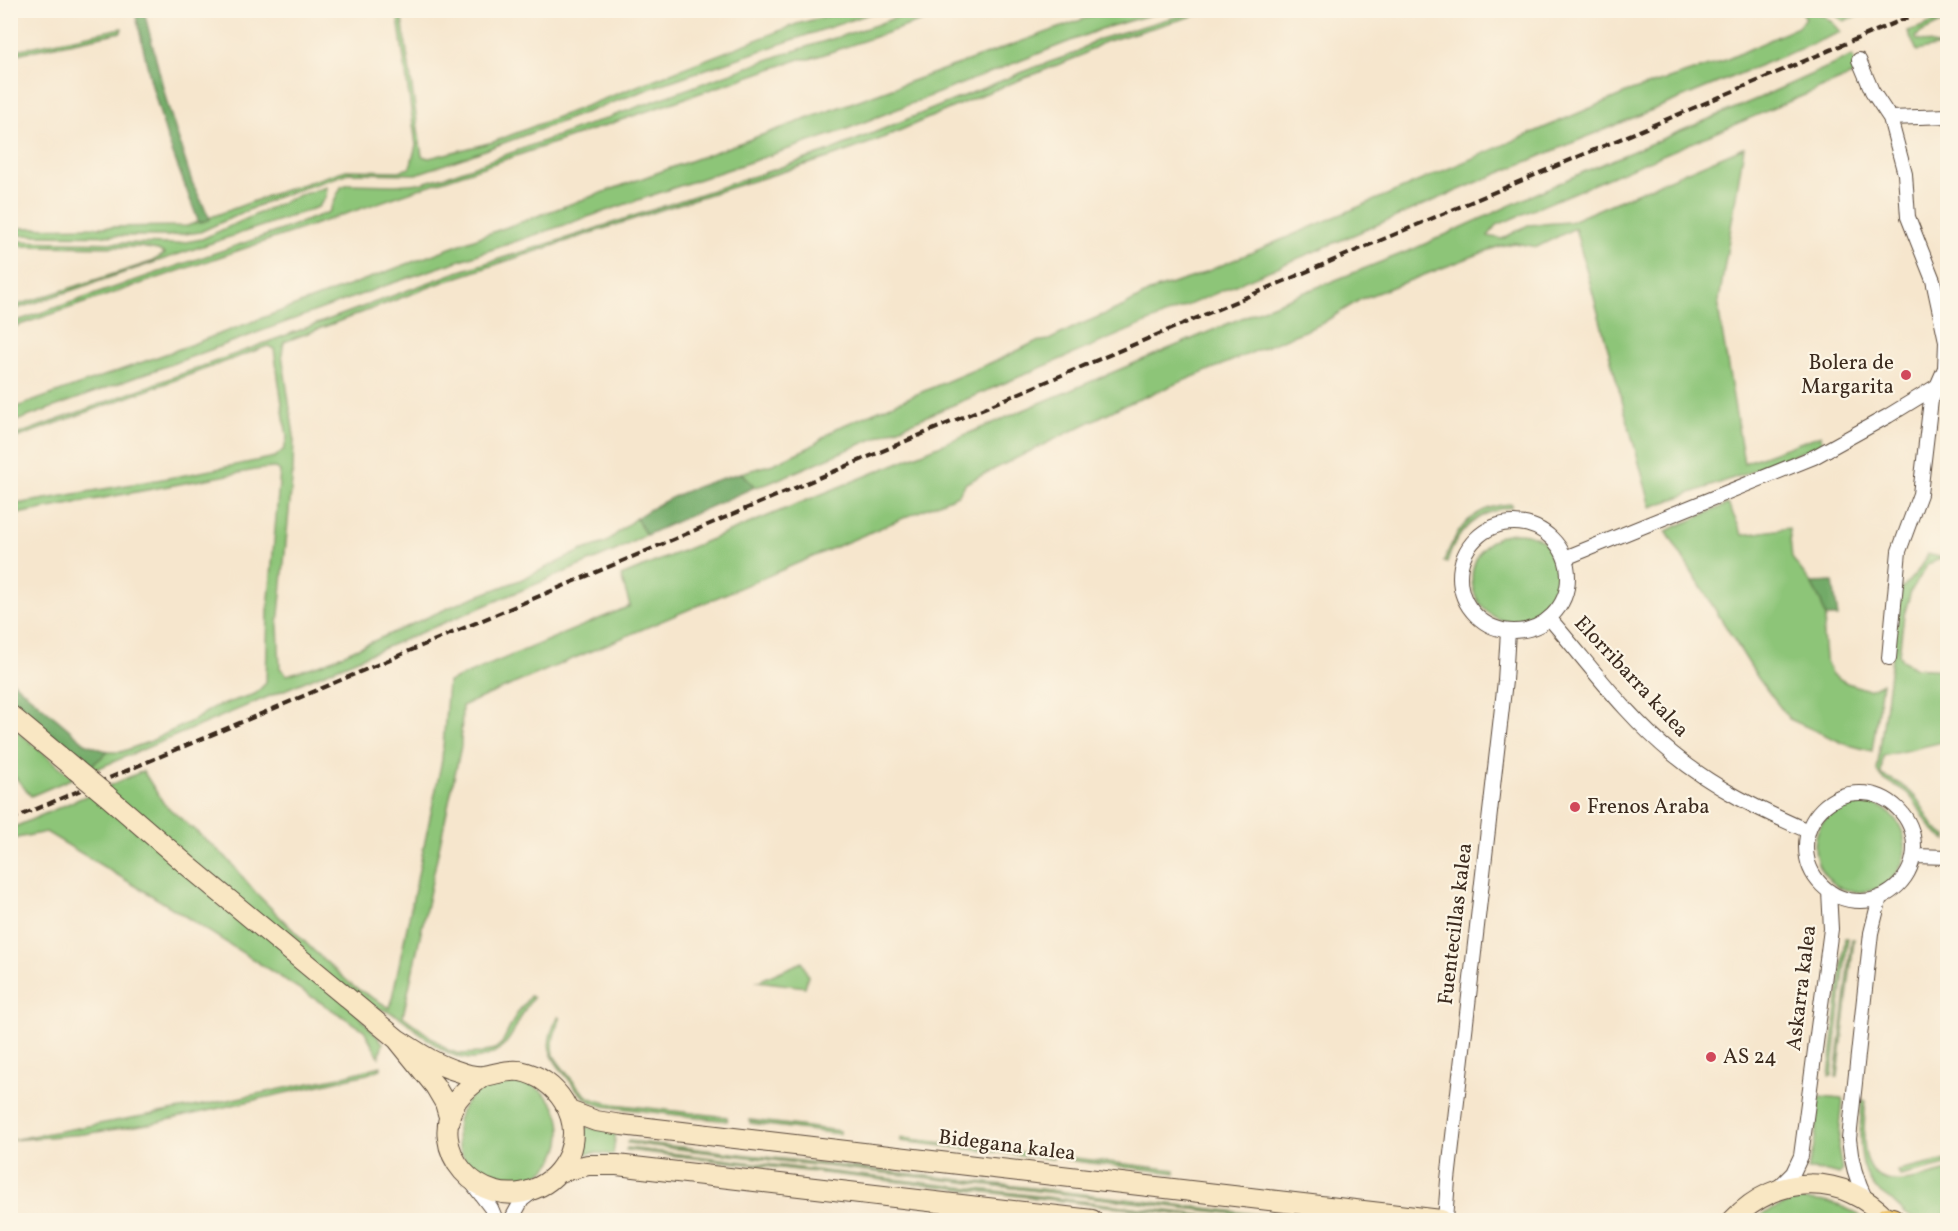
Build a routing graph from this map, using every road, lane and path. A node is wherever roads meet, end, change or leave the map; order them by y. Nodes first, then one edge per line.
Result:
1 (1859, 60) dead end
2 (1947, 116) edge
3 (1890, 118) junction
4 (1933, 280) junction
5 (1947, 282) edge
6 (1947, 343) edge
7 (1942, 384) edge
8 (1565, 558) junction
9 (1550, 619) junction
10 (1508, 631) junction
11 (1889, 658) dead end
12 (10, 715) edge
13 (1808, 831) junction
14 (1914, 856) junction
15 (1947, 857) edge
16 (1829, 891) junction
17 (1880, 897) junction
18 (397, 1039) junction
19 (484, 1076) junction
20 (569, 1111) junction
21 (450, 1120) junction
22 (558, 1172) junction
23 (469, 1179) junction
24 (538, 1188) junction
25 (1777, 1190) junction
26 (1866, 1200) junction
27 (1889, 1220) edge
28 (496, 1221) edge
29 (511, 1221) edge
30 (1092, 1221) edge
31 (1443, 1221) edge
32 (1733, 1221) edge

1 - 3 street
2 - 3 street
3 - 4 street
4 - 5 street
4 - 6 street
6 - 7 street
7 - 8 street
7 - 11 street
8 - 9 street
8 - 10 street
9 - 10 street
9 - 13 street, Elorribarra kalea
10 - 31 street, Fuentecillas kalea
12 - 18 street, bridge
13 - 14 street
13 - 16 street
14 - 15 street
14 - 17 street
16 - 17 street
16 - 25 street, Askarra kalea
17 - 26 street
18 - 19 street
18 - 21 street
19 - 20 street
19 - 21 street
20 - 22 street
20 - 31 street, Bidegana kalea
21 - 23 street
22 - 24 street
22 - 30 street
23 - 24 street
23 - 28 street
24 - 29 street
25 - 26 street
25 - 32 street
26 - 27 street

